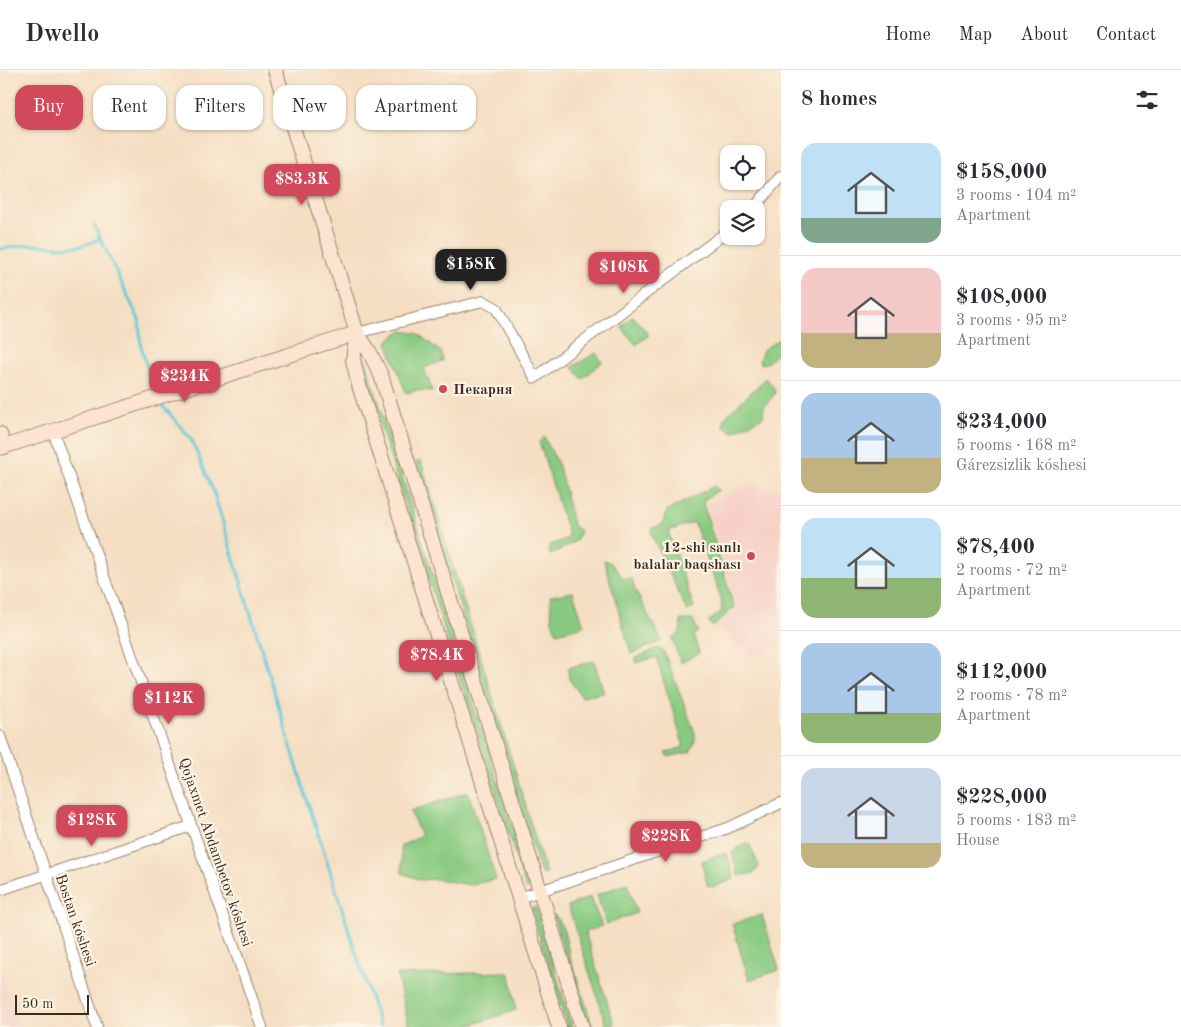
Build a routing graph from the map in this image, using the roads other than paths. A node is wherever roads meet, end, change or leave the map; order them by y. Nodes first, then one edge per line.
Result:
1 (275, 70) edge
2 (781, 176) edge
3 (761, 200) edge
4 (720, 237) edge
5 (357, 333) junction
6 (53, 431) junction
7 (1, 443) edge
8 (0, 736) edge
9 (781, 803) edge
10 (191, 826) junction
11 (46, 876) junction
12 (0, 890) edge
13 (540, 892) junction
14 (519, 898) junction
15 (97, 1027) edge
16 (262, 1027) edge
17 (560, 1027) edge
18 (582, 1027) edge

1 - 5 street
2 - 3 street
4 - 5 street
5 - 6 street
5 - 13 street
5 - 14 street
6 - 7 street
6 - 10 street, Qojaxmet Abdambetov kóshesi
8 - 11 street, Bostan kóshesi
9 - 13 street
10 - 11 street
10 - 16 street, Qojaxmet Abdambetov kóshesi
11 - 12 street
11 - 15 street, Bostan kóshesi
13 - 14 street
13 - 18 street
14 - 17 street

